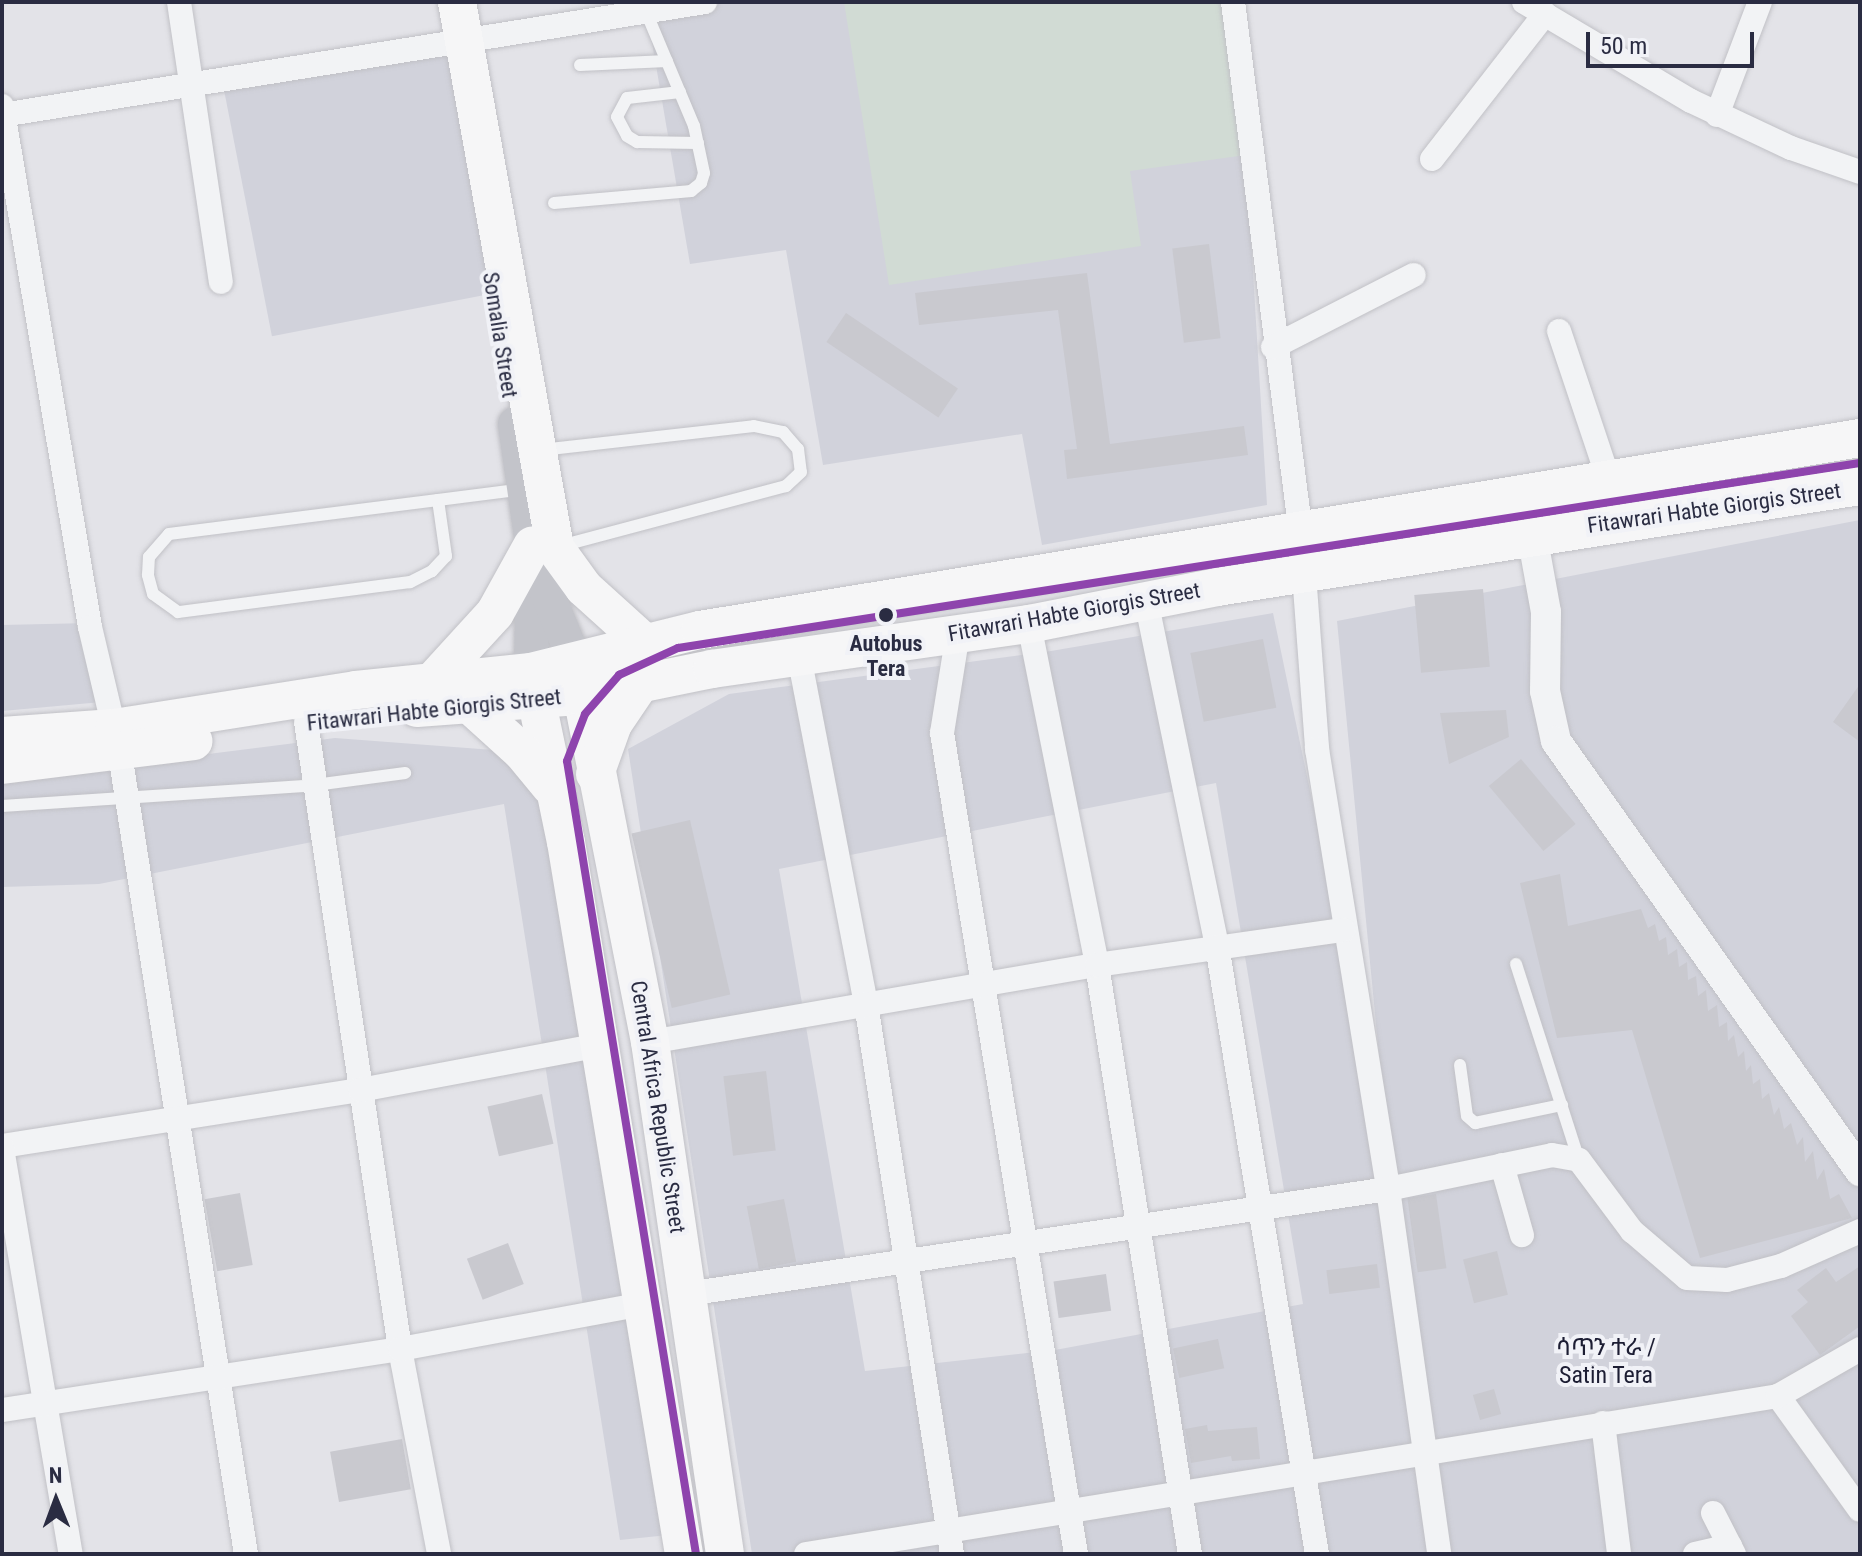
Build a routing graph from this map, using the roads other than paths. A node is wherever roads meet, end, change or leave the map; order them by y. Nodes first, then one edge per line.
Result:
1 (179, 2) edge
2 (439, 2) edge
3 (457, 2) edge
4 (705, 2) edge
5 (1233, 2) edge
6 (1760, 2) edge
7 (1534, 8) edge
8 (646, 12) junction
9 (457, 43) junction
10 (667, 61) junction
11 (580, 65) dead end
12 (194, 85) junction
13 (680, 92) junction
14 (2, 112) edge
15 (1717, 115) junction
16 (698, 143) junction
17 (1432, 159) dead end
18 (1860, 172) edge
19 (554, 203) dead end
20 (1414, 275) dead end
21 (221, 282) dead end
22 (1559, 331) dead end
23 (1273, 347) junction
24 (1860, 438) edge
25 (538, 450) junction
26 (1610, 483) junction
27 (1860, 486) edge
28 (524, 489) junction
29 (438, 500) junction
30 (1301, 534) junction
31 (1532, 535) junction
32 (540, 551) junction
33 (1302, 573) junction
34 (1146, 600) junction
35 (1029, 624) junction
36 (958, 633) junction
37 (647, 645) junction
38 (799, 656) junction
39 (577, 680) junction
40 (432, 682) junction
41 (640, 684) junction
42 (535, 686) junction
43 (470, 705) junction
44 (306, 722) junction
45 (2, 736) edge
46 (117, 741) junction
47 (2, 765) edge
48 (405, 773) dead end
49 (595, 774) junction
50 (315, 785) junction
51 (551, 787) junction
52 (125, 799) junction
53 (2, 806) edge
54 (1344, 930) junction
55 (1217, 946) junction
56 (1516, 964) dead end
57 (1097, 965) junction
58 (986, 984) junction
59 (866, 1004) junction
60 (650, 1042) junction
61 (600, 1045) junction
62 (1460, 1065) dead end
63 (360, 1090) junction
64 (1562, 1105) junction
65 (176, 1116) junction
66 (2, 1147) edge
67 (1579, 1160) junction
68 (1502, 1165) junction
69 (1860, 1171) edge
70 (1388, 1189) junction
71 (1263, 1208) junction
72 (1139, 1223) junction
73 (1860, 1231) edge
74 (1522, 1235) dead end
75 (1024, 1241) junction
76 (905, 1259) junction
77 (687, 1294) junction
78 (642, 1304) junction
79 (400, 1349) junction
80 (1860, 1349) edge
81 (216, 1378) junction
82 (1778, 1396) junction
83 (47, 1403) junction
84 (2, 1410) edge
85 (1603, 1423) junction
86 (1422, 1452) junction
87 (1305, 1472) junction
88 (1180, 1490) junction
89 (1069, 1508) junction
90 (1860, 1510) edge
91 (1713, 1513) dead end
92 (950, 1542) edge
93 (1732, 1550) edge
94 (71, 1554) edge
95 (246, 1554) edge
96 (439, 1554) edge
97 (684, 1554) edge
98 (725, 1554) edge
99 (806, 1554) edge
100 (1076, 1554) edge
101 (1190, 1554) edge
102 (1317, 1554) edge
103 (1439, 1554) edge
104 (1619, 1554) edge
105 (1695, 1554) edge

1 - 12 street
2 - 9 main road, Somalia Street
3 - 9 main road
4 - 8 street
5 - 23 street
6 - 15 street
7 - 15 street
7 - 17 street
8 - 9 street
8 - 10 lane
9 - 12 street
9 - 25 main road
9 - 28 main road, Somalia Street
10 - 11 lane
10 - 13 lane
12 - 14 street
12 - 21 street
13 - 16 lane
13 - 16 lane
14 - 46 street
15 - 18 street
16 - 19 lane
20 - 23 street
22 - 26 street
23 - 30 street
24 - 26 main road
25 - 32 main road
25 - 32 lane
26 - 30 main road
27 - 31 main road, Fitawrari Habte Giorgis Street
28 - 29 lane
28 - 32 main road, Somalia Street
29 - 29 lane
30 - 33 street
30 - 37 main road
31 - 33 main road, Fitawrari Habte Giorgis Street
31 - 69 street
32 - 37 main road
32 - 39 main road
32 - 40 main road
32 - 42 main road, Somalia Street
33 - 34 main road, Fitawrari Habte Giorgis Street
33 - 54 street
34 - 35 main road, Fitawrari Habte Giorgis Street
34 - 55 street
35 - 36 main road, Fitawrari Habte Giorgis Street
35 - 57 street
36 - 38 main road, Fitawrari Habte Giorgis Street
36 - 58 street
37 - 39 main road
38 - 41 main road, Fitawrari Habte Giorgis Street
38 - 59 street
39 - 41 main road, Fitawrari Habte Giorgis Street
39 - 42 main road, Fitawrari Habte Giorgis Street
39 - 49 main road, Central Africa Republic Street
40 - 42 main road
40 - 46 main road
41 - 49 main road
42 - 43 main road, Fitawrari Habte Giorgis Street
42 - 51 main road
43 - 44 main road, Fitawrari Habte Giorgis Street
43 - 51 main road
44 - 46 main road, Fitawrari Habte Giorgis Street
44 - 50 street
45 - 46 main road
46 - 47 main road, Fitawrari Habte Giorgis Street
46 - 52 street
48 - 50 lane
49 - 60 main road, Central Africa Republic Street
50 - 52 lane
50 - 63 street
51 - 61 main road
52 - 53 lane
52 - 65 street
54 - 55 street
54 - 70 street
55 - 57 street
55 - 71 street
56 - 64 lane
57 - 58 street
57 - 72 street
58 - 59 street
58 - 75 street
59 - 60 street
59 - 76 street
60 - 77 main road, Central Africa Republic Street
61 - 63 street
61 - 78 main road
62 - 64 lane
63 - 65 street
63 - 79 street
64 - 67 lane
65 - 66 street
65 - 81 street
66 - 83 street
67 - 68 street
67 - 73 street
68 - 70 street
68 - 74 street
70 - 71 street
70 - 86 street
71 - 72 street
71 - 87 street
72 - 75 street
72 - 88 street
75 - 76 street
75 - 89 street
76 - 77 street
76 - 92 street
77 - 98 main road, Central Africa Republic Street
78 - 79 street
78 - 97 main road
79 - 81 street
79 - 96 street
80 - 82 street
81 - 83 street
81 - 95 street
82 - 85 street
82 - 90 street
83 - 84 street
83 - 94 street
85 - 86 street
85 - 104 street
86 - 87 street
86 - 103 street
87 - 88 street
87 - 102 street
88 - 89 street
88 - 101 street
89 - 92 street
89 - 100 street
91 - 93 street
92 - 99 street
93 - 105 street

